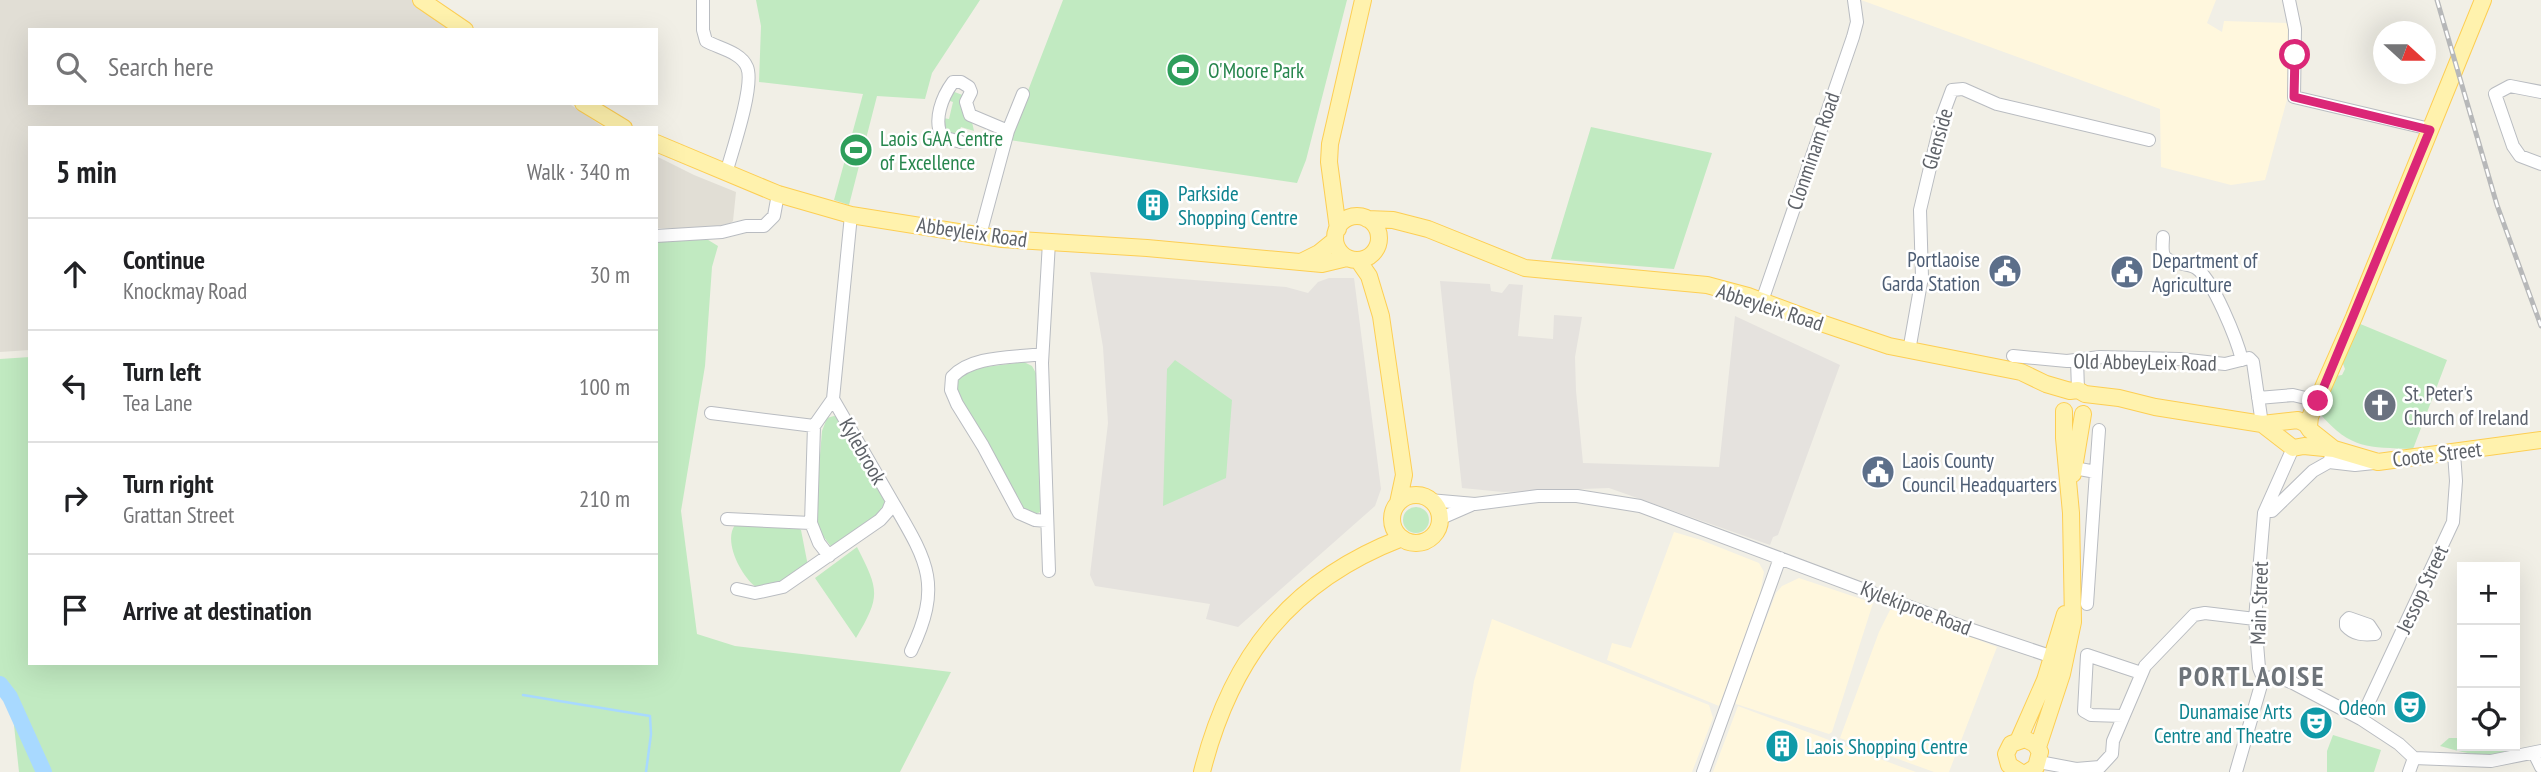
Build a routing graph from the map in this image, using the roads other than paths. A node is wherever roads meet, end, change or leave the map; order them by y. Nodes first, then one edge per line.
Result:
1 (421, 0) edge
2 (703, 0) edge
3 (1363, 0) edge
4 (1854, 0) edge
5 (2289, 0) edge
6 (2483, 0) edge
7 (462, 28) edge
8 (2541, 92) edge
9 (1023, 94) dead end
10 (586, 105) edge
11 (621, 126) edge
12 (2430, 130) junction
13 (1008, 131) junction
14 (2149, 140) dead end
15 (961, 142) dead end
16 (658, 145) edge
17 (2541, 164) edge
18 (726, 173) junction
19 (1335, 193) junction
20 (778, 194) junction
21 (851, 215) junction
22 (1361, 218) junction
23 (1412, 226) junction
24 (1336, 234) junction
25 (980, 235) junction
26 (658, 236) edge
27 (2163, 237) dead end
28 (1049, 242) junction
29 (1377, 245) junction
30 (1353, 259) junction
31 (1301, 262) junction
32 (1377, 298) junction
33 (1762, 301) junction
34 (1909, 351) junction
35 (1042, 354) junction
36 (2013, 356) dead end
37 (2077, 360) junction
38 (2242, 360) junction
39 (2258, 398) junction
40 (833, 399) junction
41 (2318, 401) junction
42 (2076, 402) junction
43 (711, 414) dead end
44 (2262, 424) junction
45 (2301, 425) junction
46 (814, 426) junction
47 (2099, 430) dead end
48 (2541, 440) edge
49 (2294, 445) junction
50 (2454, 453) junction
51 (2331, 456) junction
52 (2074, 468) junction
53 (2096, 472) junction
54 (1404, 475) junction
55 (1424, 498) junction
56 (2070, 499) junction
57 (892, 501) junction
58 (1475, 504) junction
59 (1395, 511) junction
60 (2268, 512) junction
61 (727, 519) dead end
62 (1439, 519) junction
63 (1047, 521) junction
64 (811, 523) junction
65 (1402, 538) junction
66 (1371, 550) junction
67 (829, 556) junction
68 (1780, 558) junction
69 (1049, 571) dead end
70 (737, 589) dead end
71 (2071, 591) junction
72 (2087, 604) dead end
73 (2258, 616) junction
74 (2341, 616) dead end
75 (2396, 643) junction
76 (911, 651) dead end
77 (2053, 657) junction
78 (2141, 673) junction
79 (2263, 678) junction
80 (2123, 716) junction
81 (2361, 719) junction
82 (2019, 739) junction
83 (2537, 752) edge
84 (2414, 758) junction
85 (2033, 763) edge
86 (2541, 767) edge
87 (2011, 769) edge
88 (1202, 772) edge
89 (1703, 772) edge
90 (2236, 772) edge
91 (2409, 772) edge

1 - 7 main road
2 - 18 street
3 - 19 main road
4 - 33 street, Clonminam Road
5 - 12 street
6 - 12 main road
8 - 17 street
9 - 13 street
10 - 11 main road
12 - 41 main road
13 - 15 street
13 - 25 street
14 - 34 street, Glenside
16 - 18 main road, Abbeyleix Road
18 - 20 main road, Abbeyleix Road
19 - 22 main road
19 - 24 main road
20 - 21 main road, Abbeyleix Road
20 - 26 street
21 - 25 main road, Abbeyleix Road
21 - 40 street, Kylebrook
22 - 23 main road, Abbeyleix Road
22 - 24 main road
22 - 29 main road
23 - 29 main road
23 - 33 main road, Abbeyleix Road
24 - 30 main road
24 - 31 main road
25 - 28 main road, Abbeyleix Road
27 - 38 street
28 - 31 main road, Abbeyleix Road
28 - 35 street
29 - 30 main road
29 - 32 main road
30 - 31 main road, Abbeyleix Road
30 - 32 main road
32 - 54 main road
33 - 34 main road, Abbeyleix Road
34 - 42 main road, Abbeyleix Road
35 - 63 street
35 - 63 street
36 - 37 street, Old AbbeyLeix Road
37 - 38 street, Old AbbeyLeix Road
37 - 42 street
38 - 39 street, Old AbbeyLeix Road
39 - 41 street
39 - 44 street, Old AbbeyLeix Road
40 - 46 street
40 - 57 street, Kylebrook
41 - 45 main road
42 - 44 main road, Abbeyleix Road
42 - 52 main road
42 - 56 main road
43 - 46 street
44 - 45 main road, Abbeyleix Road
44 - 49 main road
45 - 49 main road
45 - 49 main road
45 - 51 main road, Coote Street
46 - 64 street
47 - 53 street
48 - 50 main road, Coote Street
49 - 51 main road, Coote Street
49 - 60 street, Main Street
50 - 51 main road, Coote Street
50 - 75 street, Jessop Street
51 - 60 street
52 - 53 street
52 - 56 main road
53 - 72 street
54 - 55 main road
54 - 59 main road
55 - 58 street
55 - 59 main road
55 - 62 main road
56 - 71 main road
57 - 67 street, Kylebrook
57 - 76 street
58 - 62 street
58 - 68 street, Kylekiproe Road
59 - 65 main road
59 - 66 main road
60 - 73 street, Main Street
61 - 64 street
62 - 65 main road
63 - 69 street
64 - 67 street
65 - 66 main road
66 - 88 main road
67 - 70 street, Kylebrook
68 - 77 street, Kylekiproe Road
68 - 89 street
71 - 77 main road
71 - 85 main road
73 - 78 street
73 - 79 street, Main Street
74 - 75 street
75 - 81 street, Jessop Street
77 - 82 main road
78 - 80 street
78 - 80 street
79 - 81 street
79 - 90 street, Main Street
80 - 85 street
81 - 84 street
82 - 85 main road
82 - 87 main road
83 - 84 street
83 - 86 street
84 - 91 street

